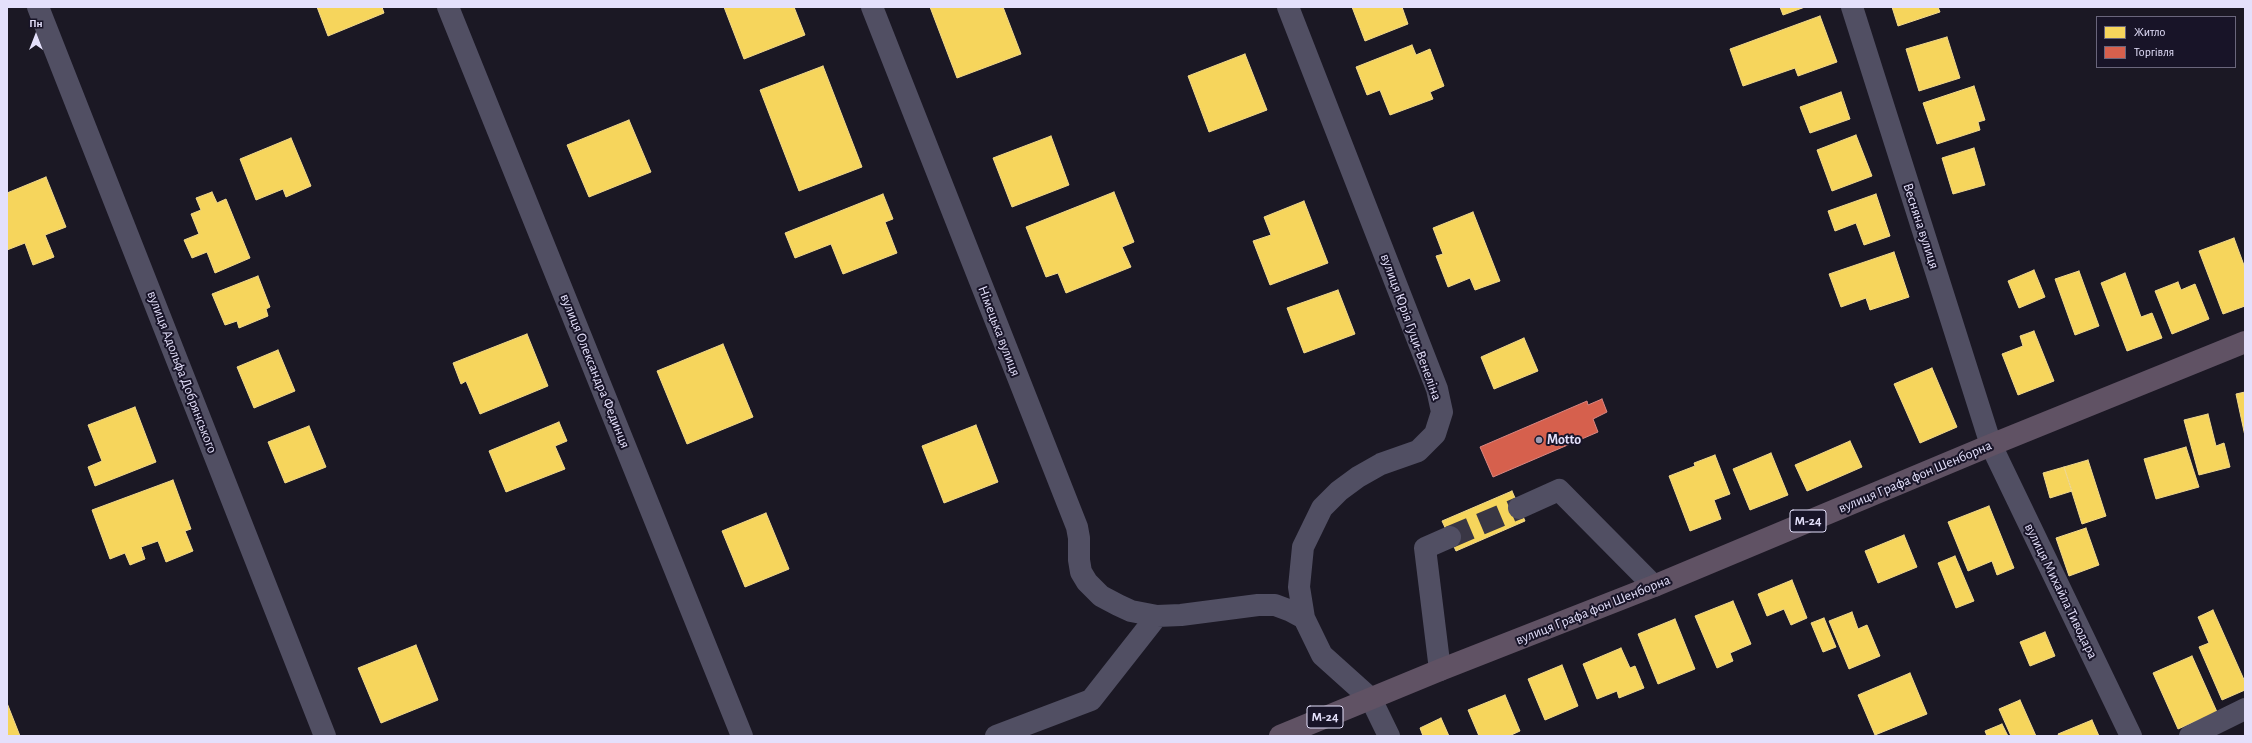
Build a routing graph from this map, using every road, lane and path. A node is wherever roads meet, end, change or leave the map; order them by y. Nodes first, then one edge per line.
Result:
1 (38, 7) edge
2 (448, 7) edge
3 (872, 7) edge
4 (1288, 7) edge
5 (1852, 7) edge
6 (2245, 342) edge
7 (1991, 445) junction
8 (1519, 508) tunnel mouth
9 (1450, 537) tunnel mouth
10 (1654, 586) junction
11 (1157, 616) junction
12 (1304, 618) junction
13 (1440, 670) junction
14 (1371, 699) junction
15 (2245, 710) edge
16 (325, 736) edge
17 (742, 736) edge
18 (996, 736) edge
19 (1280, 736) edge
20 (1389, 736) edge
21 (2131, 736) edge
22 (2190, 736) edge

1 - 16 street, вулиця Адольфа Добрянського
2 - 17 street, вулиця Олександра Фединця
3 - 11 street, Німецька вулиця
4 - 12 street, вулиця Юрія Гуци-Венеліна
5 - 7 street, Весняна вулиця
6 - 7 highway, вулиця Графа фон Шенборна / М-24
7 - 10 highway, вулиця Графа фон Шенборна / М-24
7 - 21 street, вулиця Михайла Тиводара
8 - 10 street
9 - 13 street
10 - 13 highway, вулиця Графа фон Шенборна / М-24
11 - 12 street
11 - 18 street
12 - 14 street
13 - 14 highway, вулиця Графа фон Шенборна / М-24
14 - 19 highway, М-24
14 - 20 street
15 - 22 street

